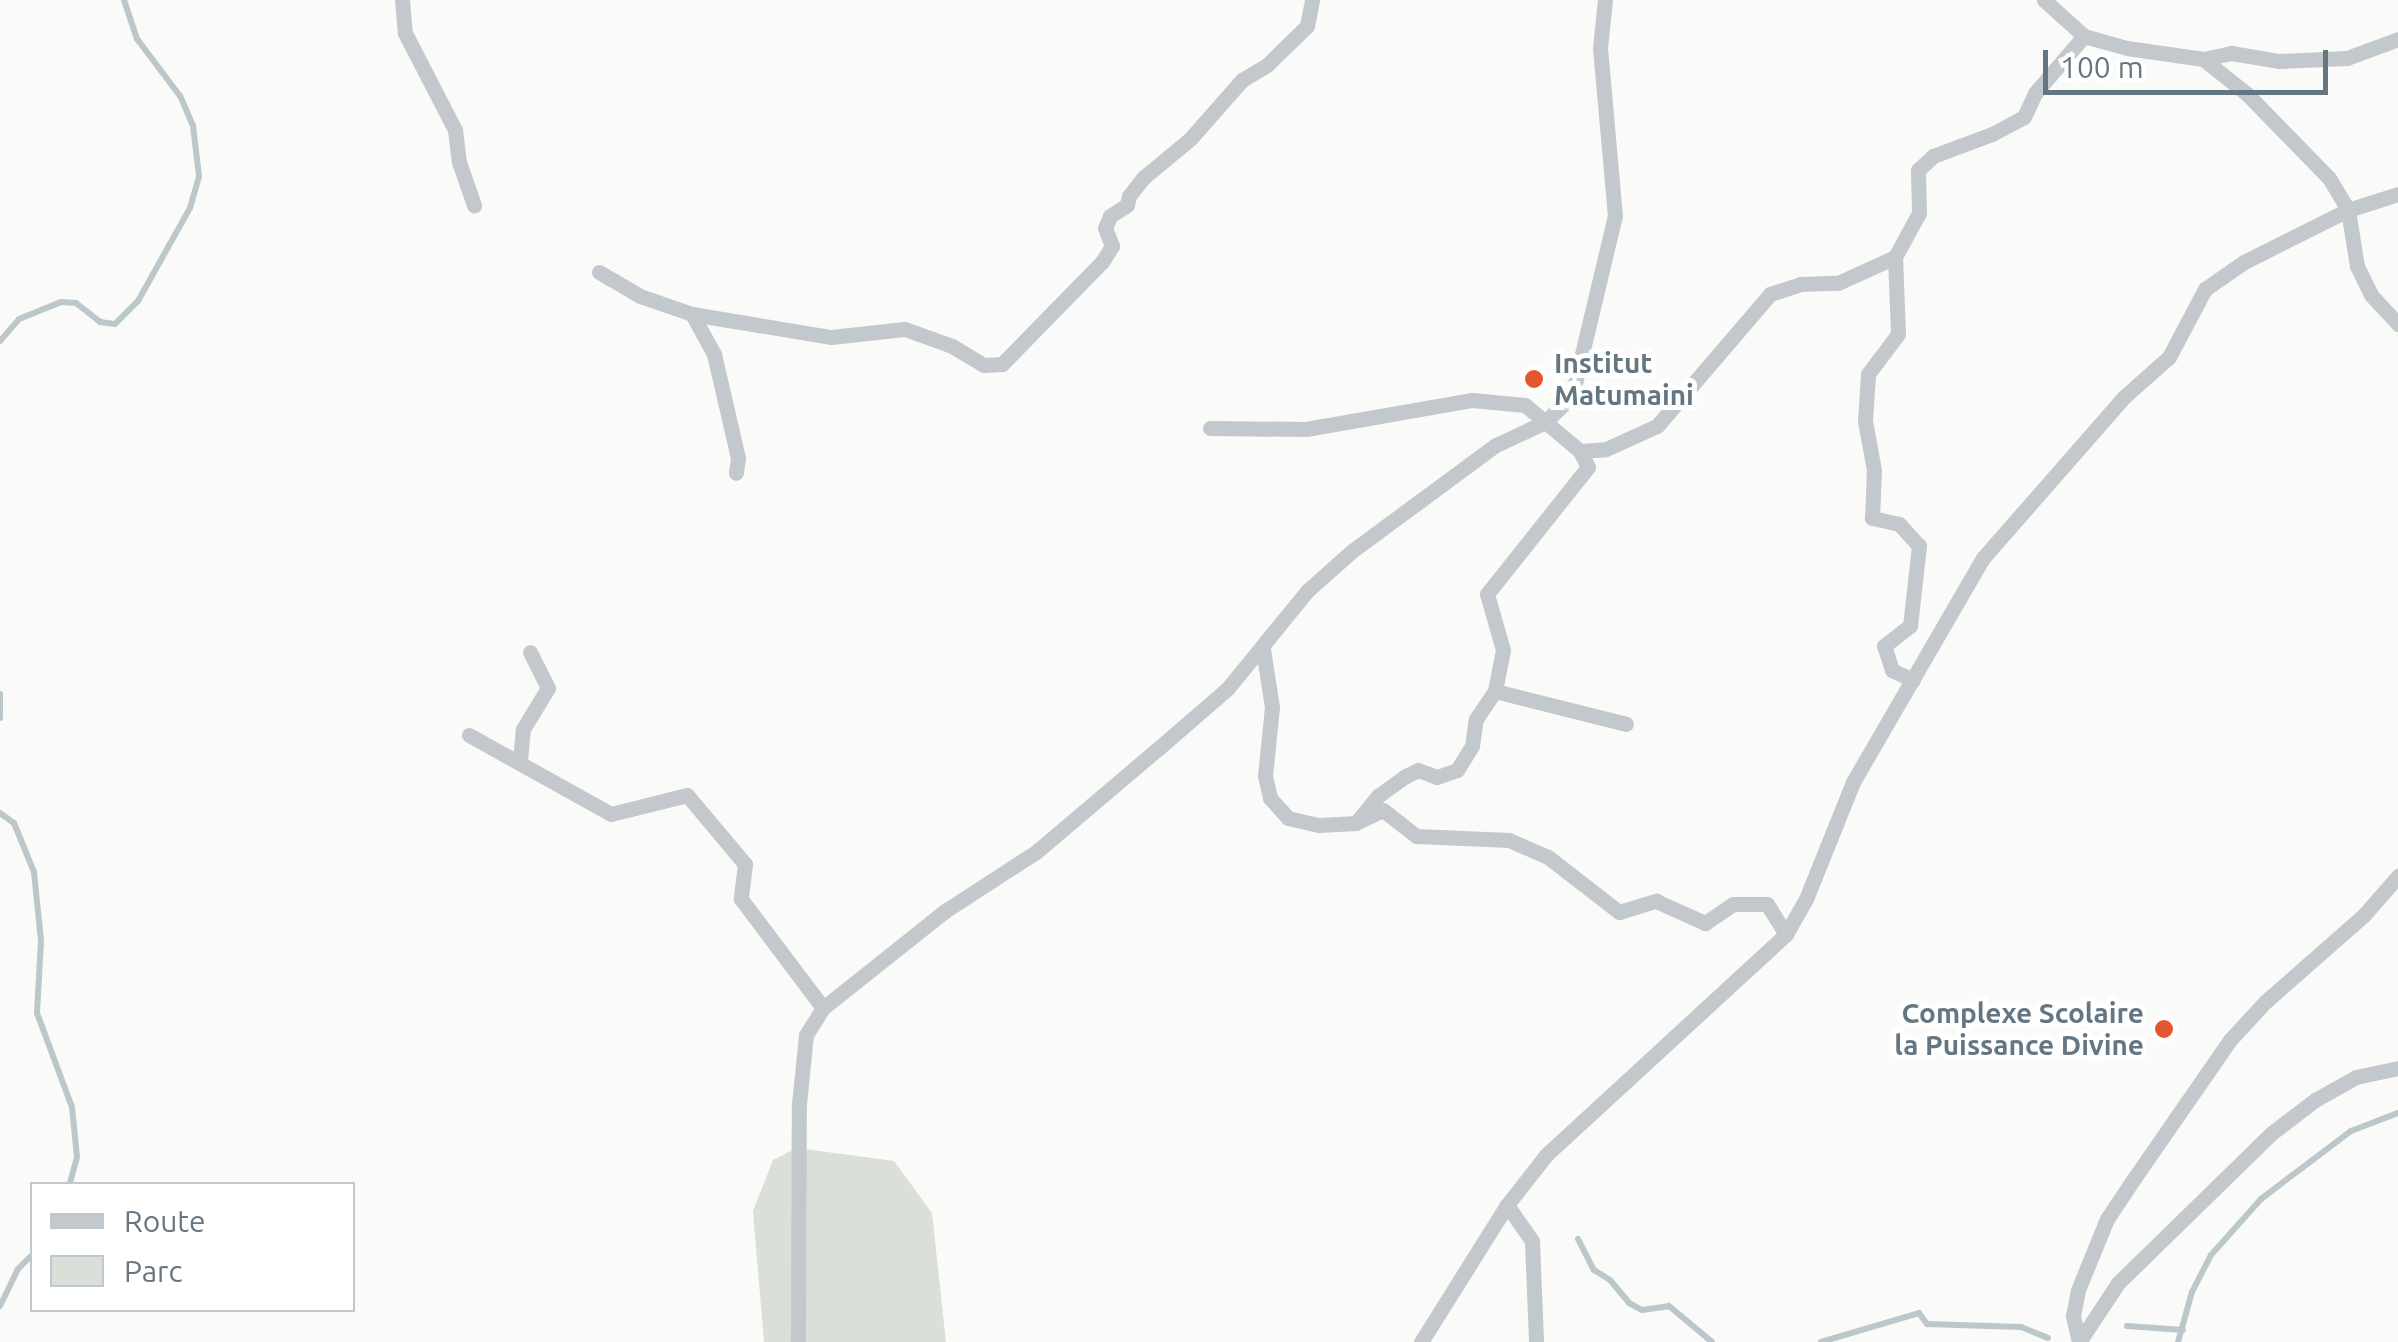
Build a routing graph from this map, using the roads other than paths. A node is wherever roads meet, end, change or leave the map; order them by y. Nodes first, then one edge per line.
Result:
1 (402, 0) edge
2 (1312, 0) edge
3 (1605, 0) edge
4 (2044, 0) edge
5 (2084, 36) junction
6 (2398, 40) edge
7 (2203, 59) junction
8 (2398, 194) edge
9 (474, 204) dead end
10 (2348, 210) junction
11 (1895, 257) junction
12 (599, 272) dead end
13 (692, 314) junction
14 (2398, 324) edge
15 (1545, 422) junction
16 (1210, 428) dead end
17 (1580, 451) junction
18 (736, 472) dead end
19 (1264, 649) junction
20 (530, 652) dead end
21 (1913, 680) junction
22 (1495, 691) junction
23 (1626, 724) dead end
24 (469, 735) dead end
25 (520, 761) junction
26 (1356, 822) junction
27 (2398, 876) edge
28 (1786, 934) junction
29 (823, 1008) junction
30 (2398, 1068) edge
31 (1508, 1205) junction
32 (798, 1342) edge
33 (1422, 1342) edge
34 (1536, 1342) edge

1 - 9 street
2 - 13 street
3 - 15 street
4 - 5 street
5 - 7 street
5 - 11 street
6 - 7 street
7 - 10 street
8 - 10 street
10 - 14 street
10 - 21 street
11 - 17 street
11 - 21 street
12 - 13 street
13 - 18 street
15 - 16 street
15 - 17 street
15 - 19 street
17 - 22 street
19 - 26 street
19 - 29 street
20 - 25 street
21 - 28 street
22 - 23 street
22 - 26 street
24 - 25 street
25 - 29 street
26 - 28 street
27 - 30 street
28 - 31 street
29 - 32 street
31 - 33 street
31 - 34 street

